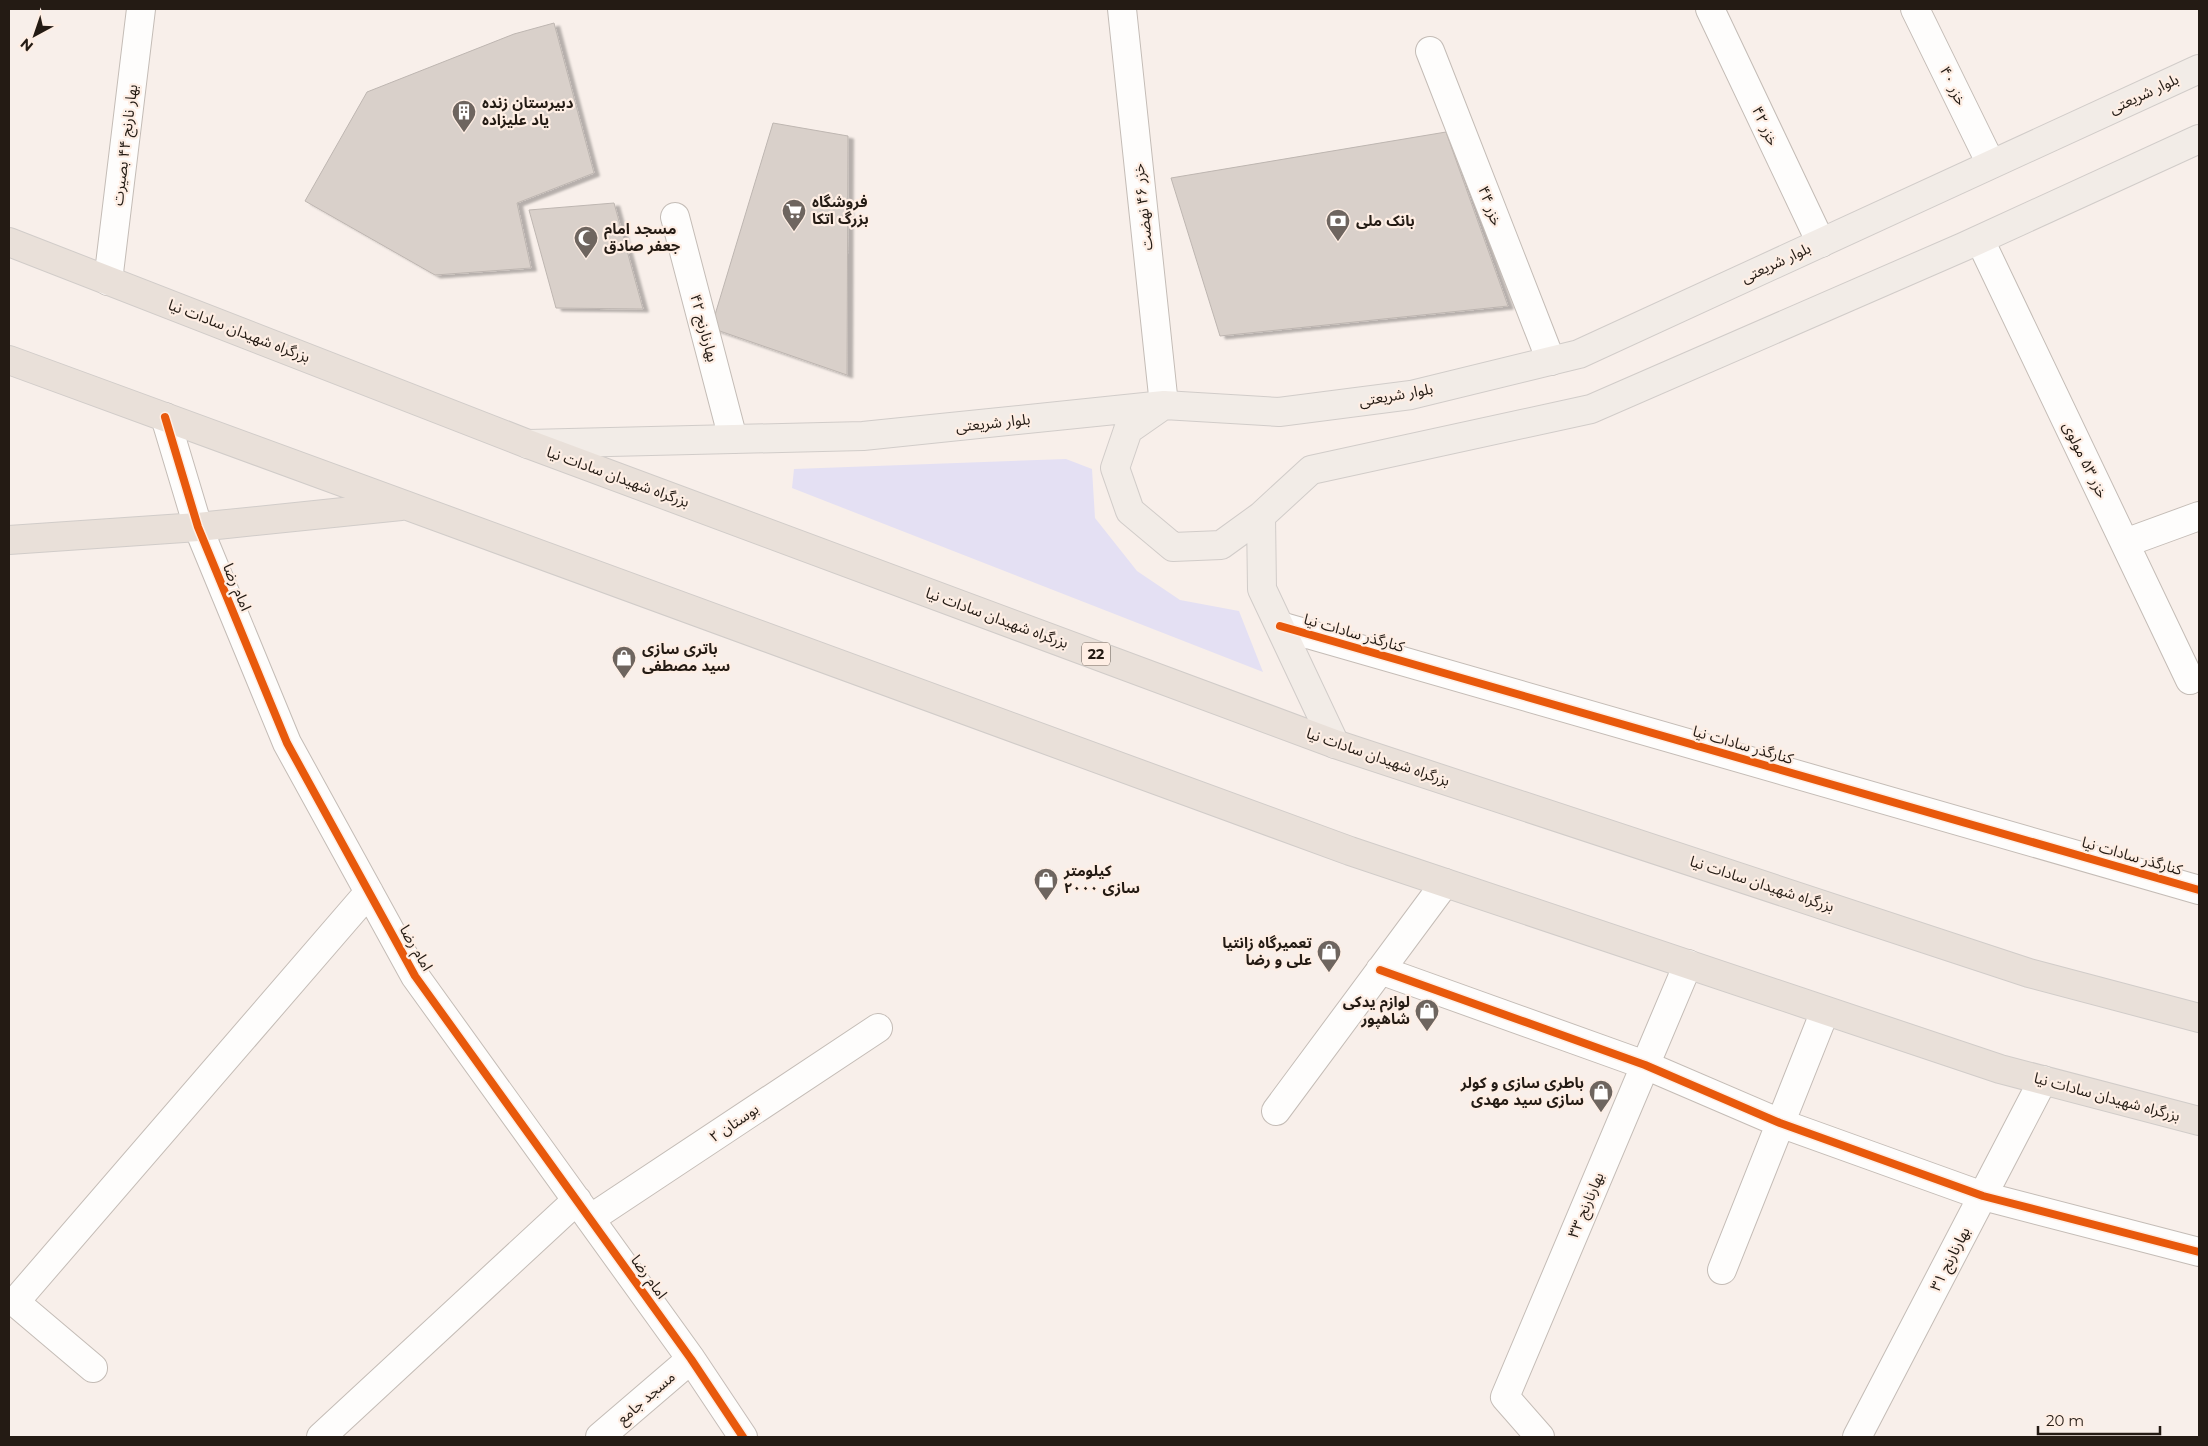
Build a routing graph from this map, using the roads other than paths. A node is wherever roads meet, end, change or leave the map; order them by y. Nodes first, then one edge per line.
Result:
1 (141, 9) edge
2 (1122, 9) edge
3 (1710, 9) edge
4 (1915, 9) edge
5 (1430, 51) dead end
6 (2199, 69) edge
7 (2199, 139) edge
8 (1991, 164) junction
9 (676, 217) dead end
10 (1980, 240) junction
11 (9, 242) edge
12 (1821, 243) junction
13 (108, 281) junction
14 (9, 360) edge
15 (1551, 361) junction
16 (1164, 405) junction
17 (165, 417) junction
18 (733, 439) junction
19 (528, 444) junction
20 (408, 505) junction
21 (1261, 516) junction
22 (2199, 516) edge
23 (198, 527) junction
24 (9, 540) edge
25 (2125, 543) junction
26 (1280, 626) junction
27 (2190, 680) dead end
28 (1335, 744) junction
29 (1445, 883) junction
30 (2199, 890) edge
31 (369, 892) junction
32 (1688, 964) junction
33 (1380, 970) junction
34 (1825, 1010) junction
35 (2199, 1018) edge
36 (878, 1028) dead end
37 (1645, 1065) junction
38 (2043, 1080) junction
39 (1276, 1111) dead end
40 (2199, 1121) edge
41 (1780, 1123) junction
42 (1983, 1196) junction
43 (584, 1210) junction
44 (2199, 1252) edge
45 (1722, 1270) dead end
46 (691, 1359) junction
47 (93, 1368) dead end
48 (321, 1437) edge
49 (600, 1437) edge
50 (743, 1437) edge
51 (1540, 1437) edge
52 (1857, 1437) edge

1 - 13 street, بهار نارنج ۴۴ بصیرت
2 - 16 street, خزر ۴۶ نهضت
3 - 12 street, خزر ۴۲
4 - 8 street, خزر ۴۰
5 - 15 street, خزر ۴۴
6 - 8 main road, بلوار شریعتی
7 - 10 main road
8 - 12 main road, بلوار شریعتی
9 - 18 street, بهارنارنج ۴۲
10 - 21 main road
10 - 25 street, خزر ۵۳ مولوی
11 - 13 highway, بزرگراه شهیدان سادات نیا / 22
12 - 15 main road, بلوار شریعتی
13 - 19 highway, بزرگراه شهیدان سادات نیا / 22
14 - 17 highway, بزرگراه شهیدان سادات نیا
15 - 16 main road, بلوار شریعتی
16 - 18 main road, بلوار شریعتی
16 - 21 main road
17 - 20 highway, بزرگراه شهیدان سادات نیا
17 - 23 street, امام رضا
18 - 19 main road, بلوار شریعتی
19 - 28 highway, بزرگراه شهیدان سادات نیا / 22
20 - 23 highway
20 - 29 highway, بزرگراه شهیدان سادات نیا
21 - 26 main road
22 - 25 street
23 - 24 highway
23 - 31 street, امام رضا
25 - 27 street, خزر ۵۳ مولوی
26 - 28 main road
26 - 30 street, کنارگذر سادات نیا
28 - 35 highway, بزرگراه شهیدان سادات نیا / 22
29 - 32 highway, بزرگراه شهیدان سادات نیا
29 - 33 street
31 - 43 street, امام رضا
31 - 47 street
32 - 34 highway, بزرگراه شهیدان سادات نیا
32 - 37 street, بهارنارنج ۳۳
33 - 37 street
33 - 39 street
34 - 38 highway, بزرگراه شهیدان سادات نیا
34 - 41 street
36 - 43 street, بوستان ۲
37 - 41 street
37 - 51 street, بهارنارنج ۳۳
38 - 40 highway, بزرگراه شهیدان سادات نیا
38 - 42 street, بهارنارنج ۳۱
41 - 42 street
41 - 45 street
42 - 44 street
42 - 52 street, بهارنارنج ۳۱
43 - 46 street, امام رضا
43 - 48 street, بوستان ۲
46 - 49 street, مسجد جامع
46 - 50 street, امام رضا

